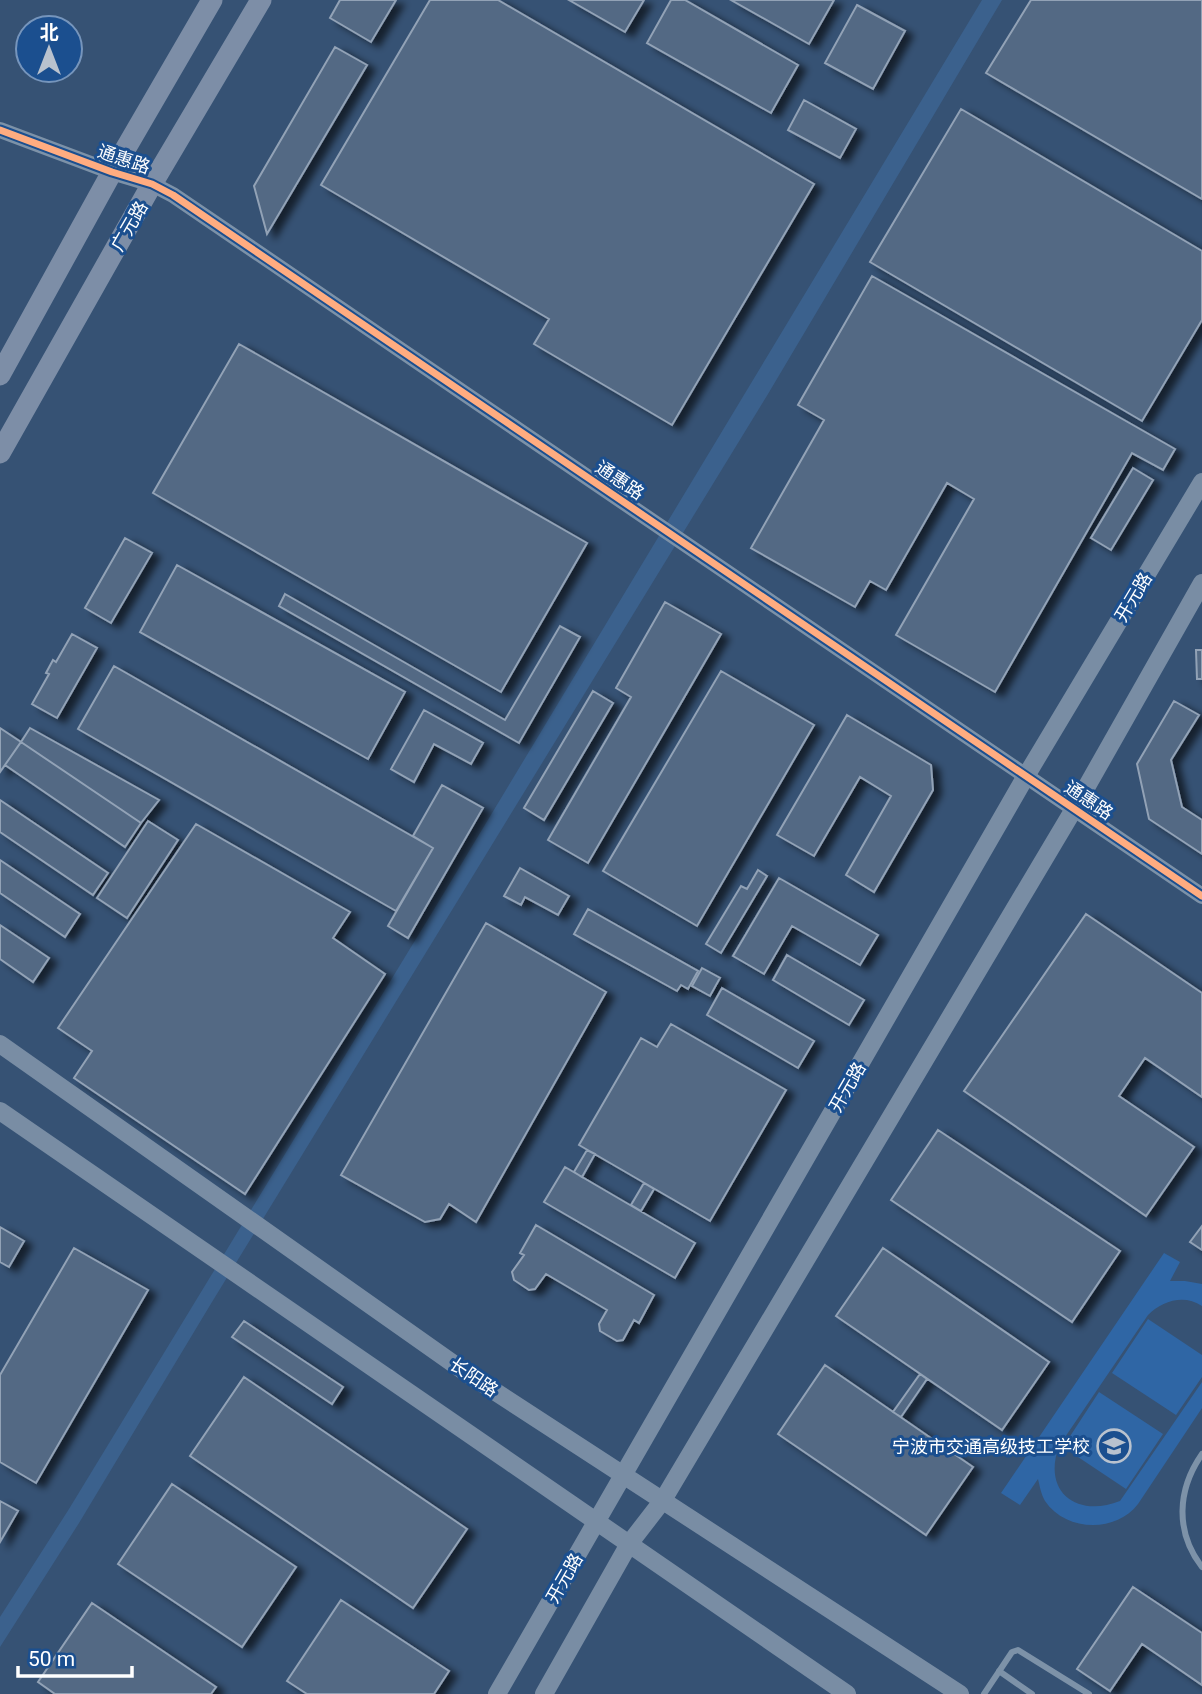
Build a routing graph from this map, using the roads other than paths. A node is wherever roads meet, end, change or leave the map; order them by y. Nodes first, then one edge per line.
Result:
1 (212, 0) edge
2 (261, 0) edge
3 (0, 130) edge
4 (112, 172) junction
5 (152, 184) junction
6 (0, 375) edge
7 (0, 453) edge
8 (1202, 482) edge
9 (1202, 583) edge
10 (1026, 776) junction
11 (1074, 809) junction
12 (1202, 897) edge
13 (0, 1044) edge
14 (0, 1111) edge
15 (1202, 1454) edge
16 (1199, 1463) edge
17 (624, 1476) junction
18 (663, 1500) junction
19 (597, 1522) junction
20 (629, 1544) junction
21 (1202, 1567) edge
22 (999, 1671) junction
23 (497, 1694) edge
24 (544, 1694) edge
25 (847, 1694) edge
26 (960, 1694) edge
27 (984, 1694) edge
28 (1032, 1694) edge
29 (1089, 1694) edge

1 - 4 main road
2 - 5 main road, 广元路
3 - 4 street, 通惠路
4 - 5 street, 通惠路
4 - 6 main road
5 - 7 main road, 广元路
5 - 10 street, 通惠路
8 - 10 main road, 开元路
9 - 11 main road
10 - 11 street, 通惠路
10 - 17 main road, 开元路
11 - 12 street, 通惠路
11 - 18 main road
13 - 17 main road, 长阳路
14 - 19 main road
15 - 16 lane
16 - 21 lane
17 - 18 main road, 长阳路
17 - 19 main road, 开元路
18 - 20 main road
18 - 26 main road, 长阳路
19 - 20 main road
19 - 23 main road, 开元路
20 - 24 main road
20 - 25 main road
22 - 27 lane
22 - 28 lane
22 - 29 lane

